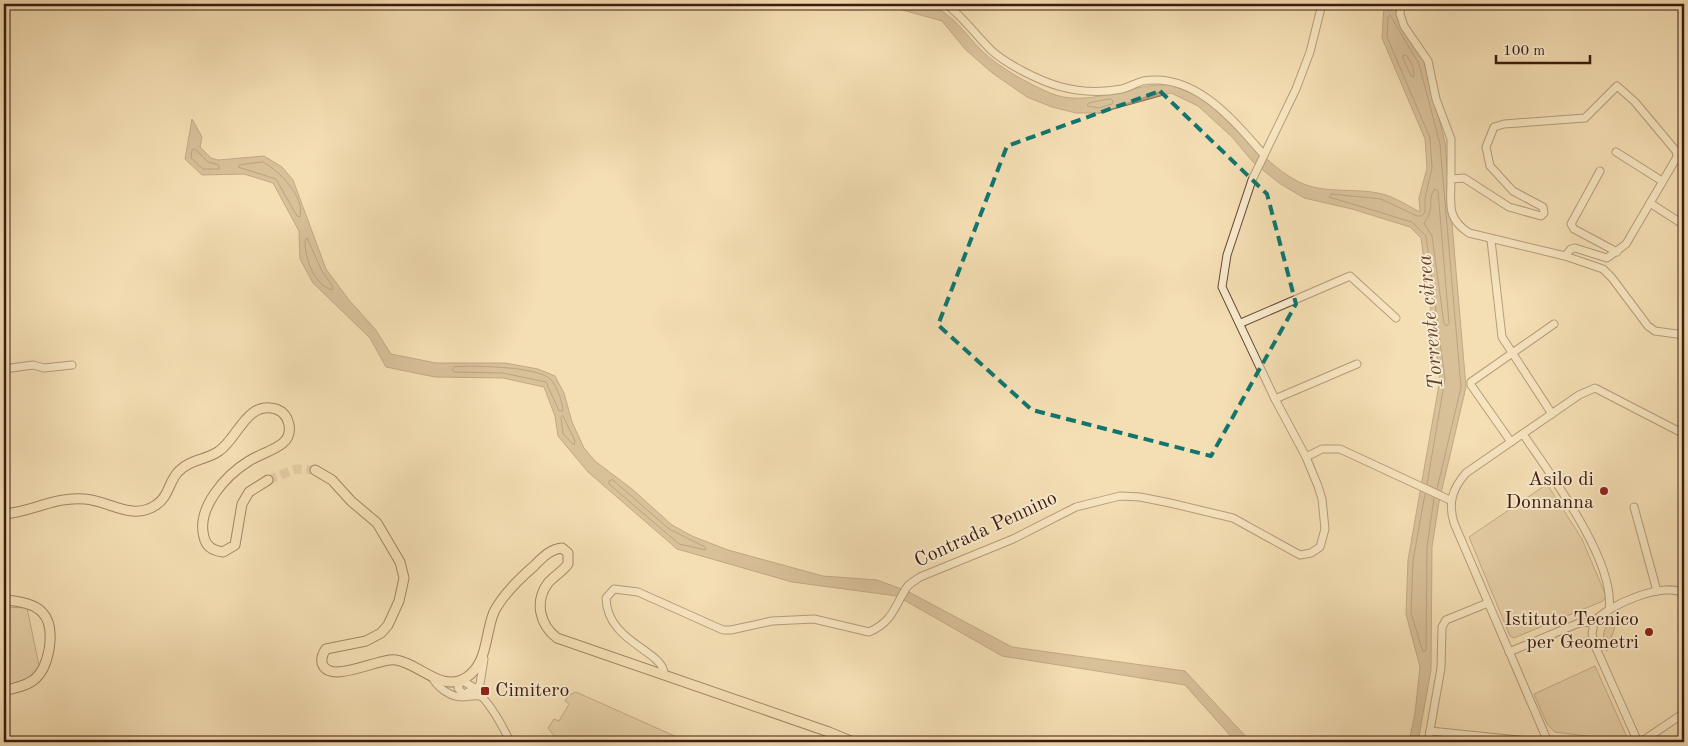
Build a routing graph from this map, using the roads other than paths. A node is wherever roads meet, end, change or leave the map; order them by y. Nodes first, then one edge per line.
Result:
1 (946, 4) edge
2 (1322, 4) edge
3 (1401, 4) edge
4 (1616, 152) dead end
5 (1264, 155) junction
6 (1600, 171) dead end
7 (1451, 179) junction
8 (1662, 181) junction
9 (1650, 202) junction
10 (1684, 225) edge
11 (1491, 240) junction
12 (1617, 252) junction
13 (1565, 256) junction
14 (1396, 318) dead end
15 (1241, 323) junction
16 (1554, 324) dead end
17 (1684, 336) edge
18 (1512, 352) junction
19 (1357, 364) dead end
20 (72, 365) dead end
21 (4, 370) edge
22 (1275, 399) junction
23 (1552, 414) junction
24 (1523, 434) junction
25 (1684, 434) edge
26 (1511, 442) junction
27 (1306, 457) junction
28 (315, 470) tunnel mouth
29 (268, 480) tunnel mouth
30 (1450, 500) junction
31 (1634, 507) dead end
32 (4, 514) edge
33 (1658, 591) junction
34 (1684, 594) edge
35 (4, 600) edge
36 (1488, 603) junction
37 (1608, 610) junction
38 (1594, 622) junction
39 (484, 650) junction
40 (1509, 652) junction
41 (664, 673) dead end
42 (432, 677) junction
43 (461, 680) junction
44 (476, 687) junction
45 (4, 691) edge
46 (463, 695) junction
47 (483, 697) junction
48 (1684, 713) edge
49 (1430, 730) junction
50 (1634, 732) junction
51 (1647, 740) edge
52 (510, 742) edge
53 (853, 742) edge
54 (1428, 742) edge
55 (1539, 742) edge
56 (1548, 742) edge
57 (1634, 742) edge
58 (1640, 742) edge

1 - 5 street
2 - 5 street, Contrada Pennino
3 - 7 street
4 - 8 street
5 - 15 street, Contrada Pennino
6 - 12 street
7 - 8 street
7 - 11 street
8 - 9 street
9 - 10 street
9 - 12 street
11 - 13 street
11 - 18 street
12 - 13 street
13 - 17 street
14 - 15 street
15 - 22 street, Contrada Pennino
16 - 18 street
18 - 23 street
18 - 26 street
19 - 22 street
20 - 21 street
22 - 27 street, Contrada Pennino
23 - 24 street
23 - 25 street
24 - 26 street
24 - 37 street
26 - 30 street
27 - 30 street
27 - 41 street, Contrada Pennino
28 - 42 main road
29 - 32 main road
30 - 36 street
31 - 33 street
33 - 34 street
33 - 37 street
35 - 45 main road
36 - 40 street
36 - 49 street
37 - 38 street
38 - 40 street
38 - 50 street
39 - 43 main road
39 - 44 street
39 - 53 main road
40 - 56 street
42 - 43 main road
42 - 46 street
43 - 44 street
43 - 46 street
44 - 46 street
44 - 47 street
46 - 47 street
47 - 52 street
48 - 51 street
49 - 54 street
49 - 55 street
50 - 51 street
50 - 57 street
50 - 58 street
51 - 58 street

